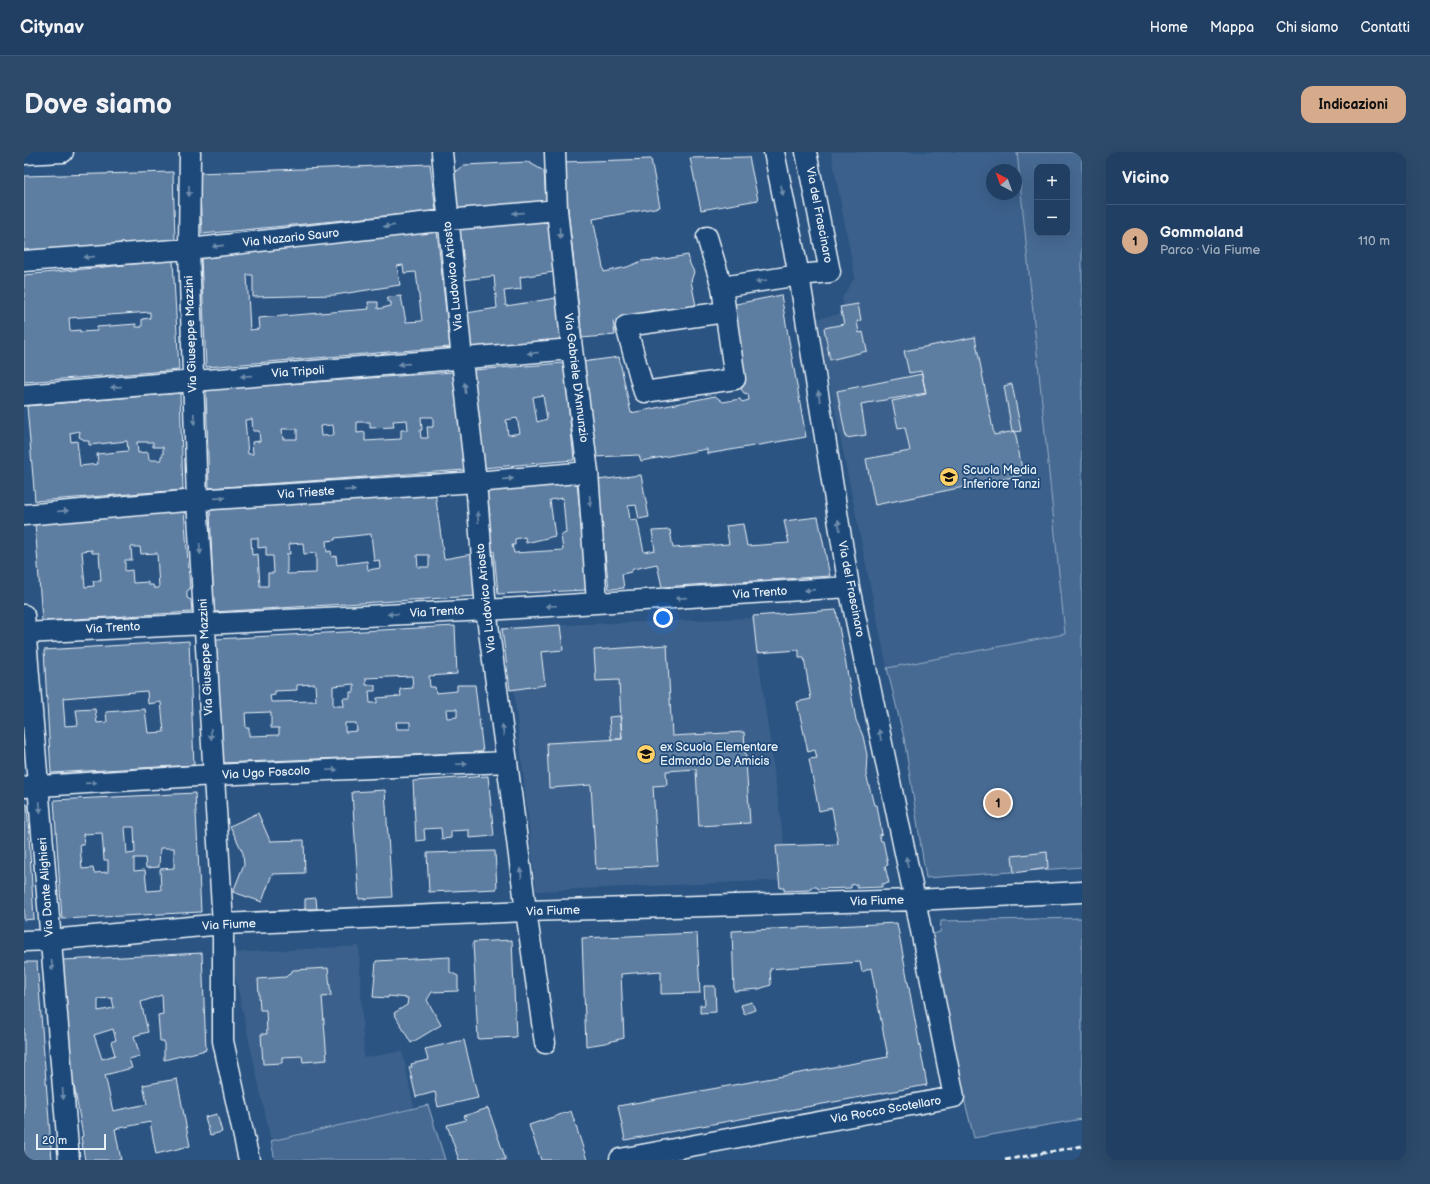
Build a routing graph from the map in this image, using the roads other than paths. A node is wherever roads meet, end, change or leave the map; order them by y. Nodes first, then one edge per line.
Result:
1 (62, 152) edge
2 (190, 152) edge
3 (442, 152) edge
4 (555, 152) edge
5 (774, 152) edge
6 (806, 152) edge
7 (24, 154) edge
8 (557, 210) junction
9 (448, 220) junction
10 (707, 237) dead end
11 (189, 249) junction
12 (24, 262) edge
13 (799, 275) junction
14 (722, 286) junction
15 (725, 312) junction
16 (572, 349) junction
17 (462, 360) junction
18 (192, 380) junction
19 (24, 395) edge
20 (588, 472) junction
21 (476, 482) junction
22 (197, 500) junction
23 (24, 515) edge
24 (849, 587) junction
25 (597, 603) junction
26 (486, 610) junction
27 (205, 623) junction
28 (24, 627) edge
29 (507, 762) junction
30 (213, 775) junction
31 (31, 787) edge
32 (1082, 892) edge
33 (915, 900) junction
34 (526, 911) junction
35 (223, 924) junction
36 (50, 940) junction
37 (24, 941) edge
38 (545, 1043) dead end
39 (620, 1159) dead end
40 (68, 1160) edge
41 (249, 1160) edge

1 - 7 street
2 -> 11 street, Via Giuseppe Mazzini
3 - 9 street, Via Ludovico Ariosto
4 - 8 street, Via Gabriele D'Annunzio
5 -> 13 street, Via del Frascinaro
6 - 13 street, Via del Frascinaro
8 -> 9 street, Via Nazario Sauro
8 -> 16 street, Via Gabriele D'Annunzio
9 -> 11 street, Via Nazario Sauro
9 - 17 street, Via Ludovico Ariosto
10 - 14 street
11 -> 12 street, Via Nazario Sauro
11 - 18 street, Via Giuseppe Mazzini
13 -> 14 street, Via del Frascinaro
24 -> 13 street, Via del Frascinaro
14 - 15 street
15 - 15 street
16 -> 17 street, Via Tripoli
16 - 20 street, Via Gabriele D'Annunzio
17 -> 18 street, Via Tripoli
21 -> 17 street, Via Ludovico Ariosto
18 -> 19 street, Via Tripoli
18 -> 22 street, Via Giuseppe Mazzini
21 -> 20 street, Via Trieste
20 -> 25 street, Via Gabriele D'Annunzio
22 -> 21 street, Via Trieste
26 -> 21 street, Via Ludovico Ariosto
23 -> 22 street, Via Trieste
22 -> 27 street, Via Giuseppe Mazzini
24 -> 25 street, Via Trento
33 -> 24 street, Via del Frascinaro
25 -> 26 street, Via Trento
26 -> 27 street, Via Trento
29 -> 26 street, Via Ludovico Ariosto
27 - 28 street, Via Trento
27 -> 30 street, Via Giuseppe Mazzini
28 - 31 street, Via Dante Alighieri
30 -> 29 street, Via Ugo Foscolo
34 -> 29 street, Via Ludovico Ariosto
31 -> 30 street, Via Ugo Foscolo
30 - 35 street, Via Giuseppe Mazzini
31 -> 36 street, Via Dante Alighieri
32 - 33 street, Via Fiume
33 - 34 street, Via Fiume
33 - 39 street, Via Rocco Scotellaro
34 - 35 street, Via Fiume
34 - 38 street, Via Ludovico Ariosto
35 - 36 street, Via Fiume
35 - 41 street, Via Giuseppe Mazzini
36 - 37 street, Via Fiume
36 -> 40 street, Via Dante Alighieri

